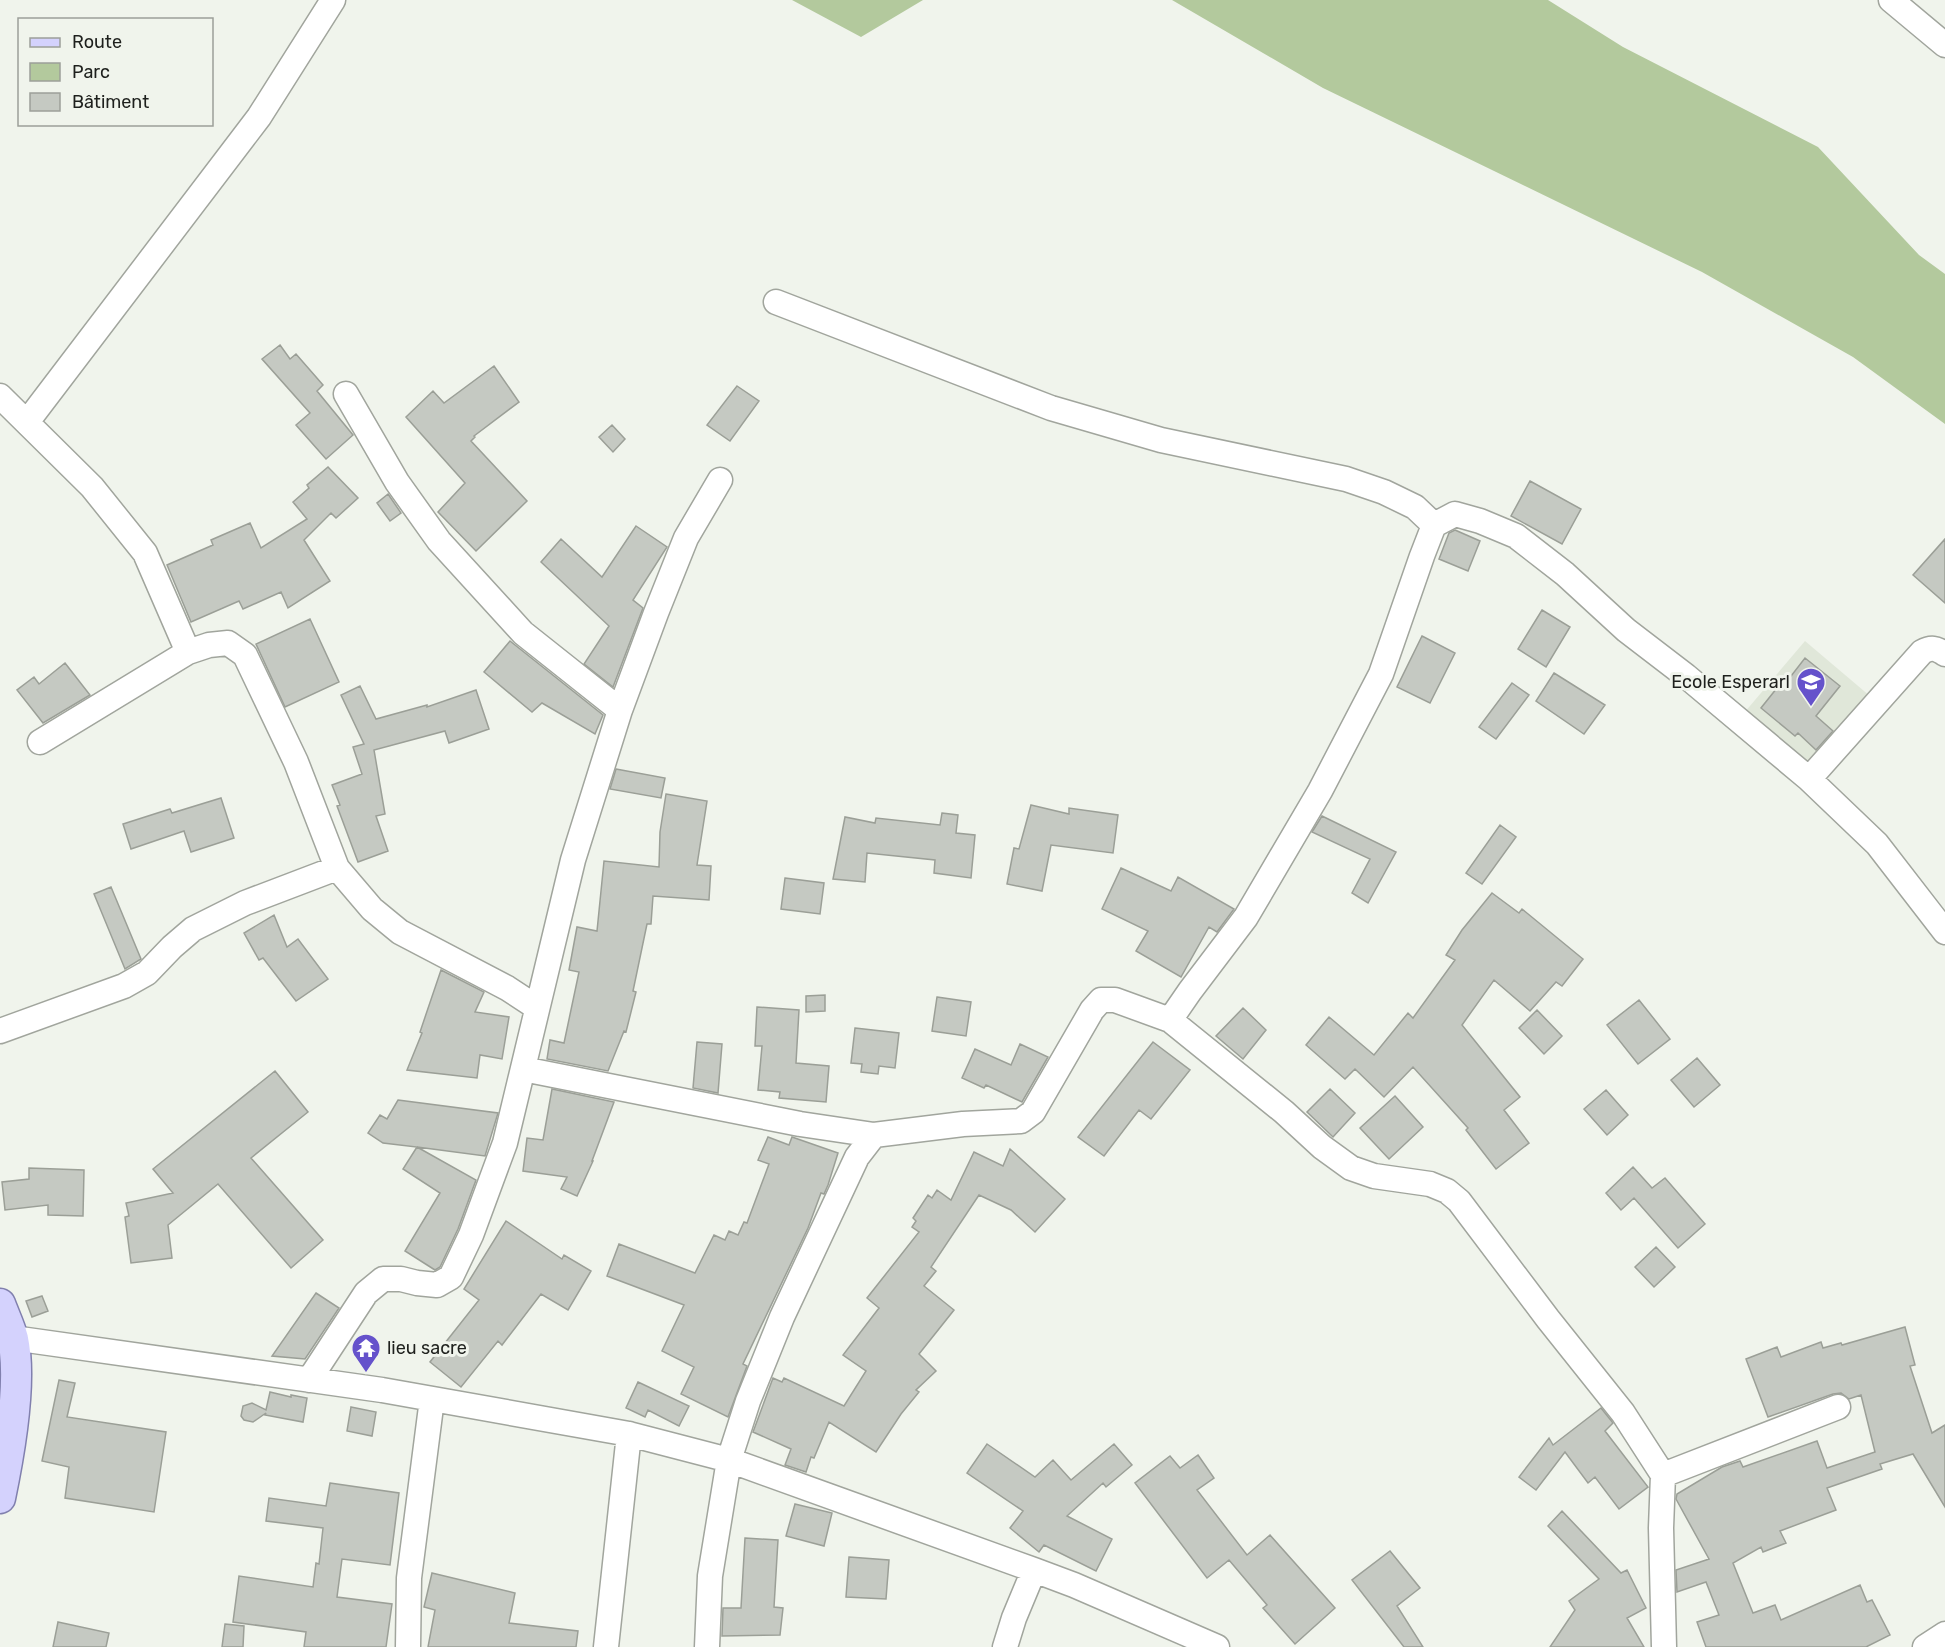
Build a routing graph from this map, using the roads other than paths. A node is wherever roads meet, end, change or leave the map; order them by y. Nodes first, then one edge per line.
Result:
1 (333, 0) edge
2 (1891, 0) edge
3 (1945, 45) edge
4 (776, 302) dead end
5 (346, 394) dead end
6 (0, 396) edge
7 (27, 422) junction
8 (720, 480) dead end
9 (1434, 525) junction
10 (188, 652) junction
11 (1945, 654) edge
12 (620, 710) junction
13 (40, 742) dead end
14 (1809, 779) junction
15 (337, 868) junction
16 (1945, 932) edge
17 (536, 1007) junction
18 (1170, 1020) junction
19 (0, 1031) edge
20 (523, 1069) junction
21 (874, 1136) junction
22 (0, 1304) edge
23 (12, 1338) junction
24 (309, 1380) junction
25 (432, 1399) junction
26 (1838, 1407) dead end
27 (629, 1434) junction
28 (729, 1460) junction
29 (1663, 1475) junction
30 (0, 1498) edge
31 (1034, 1570) junction
32 (1945, 1634) edge
33 (408, 1647) edge
34 (606, 1647) edge
35 (707, 1647) edge
36 (1005, 1647) edge
37 (1217, 1647) edge
38 (1664, 1647) edge
39 (1925, 1647) edge

1 - 7 street
2 - 3 street
4 - 9 street
5 - 12 street
6 - 7 street
7 - 10 street
8 - 12 street
9 - 14 street
9 - 18 street
10 - 13 street
10 - 15 street
11 - 14 street
12 - 17 street
14 - 16 street
15 - 17 street
15 - 19 street
17 - 20 street
18 - 21 street
18 - 29 street
20 - 21 street
20 - 24 street
21 - 28 street
22 - 23 main road
23 - 24 street
23 - 30 main road
24 - 25 street
25 - 27 street
25 - 33 street
26 - 29 street
27 - 28 street
27 - 34 street
28 - 31 street
28 - 35 street
29 - 38 street
31 - 36 street
31 - 37 street
32 - 39 street

